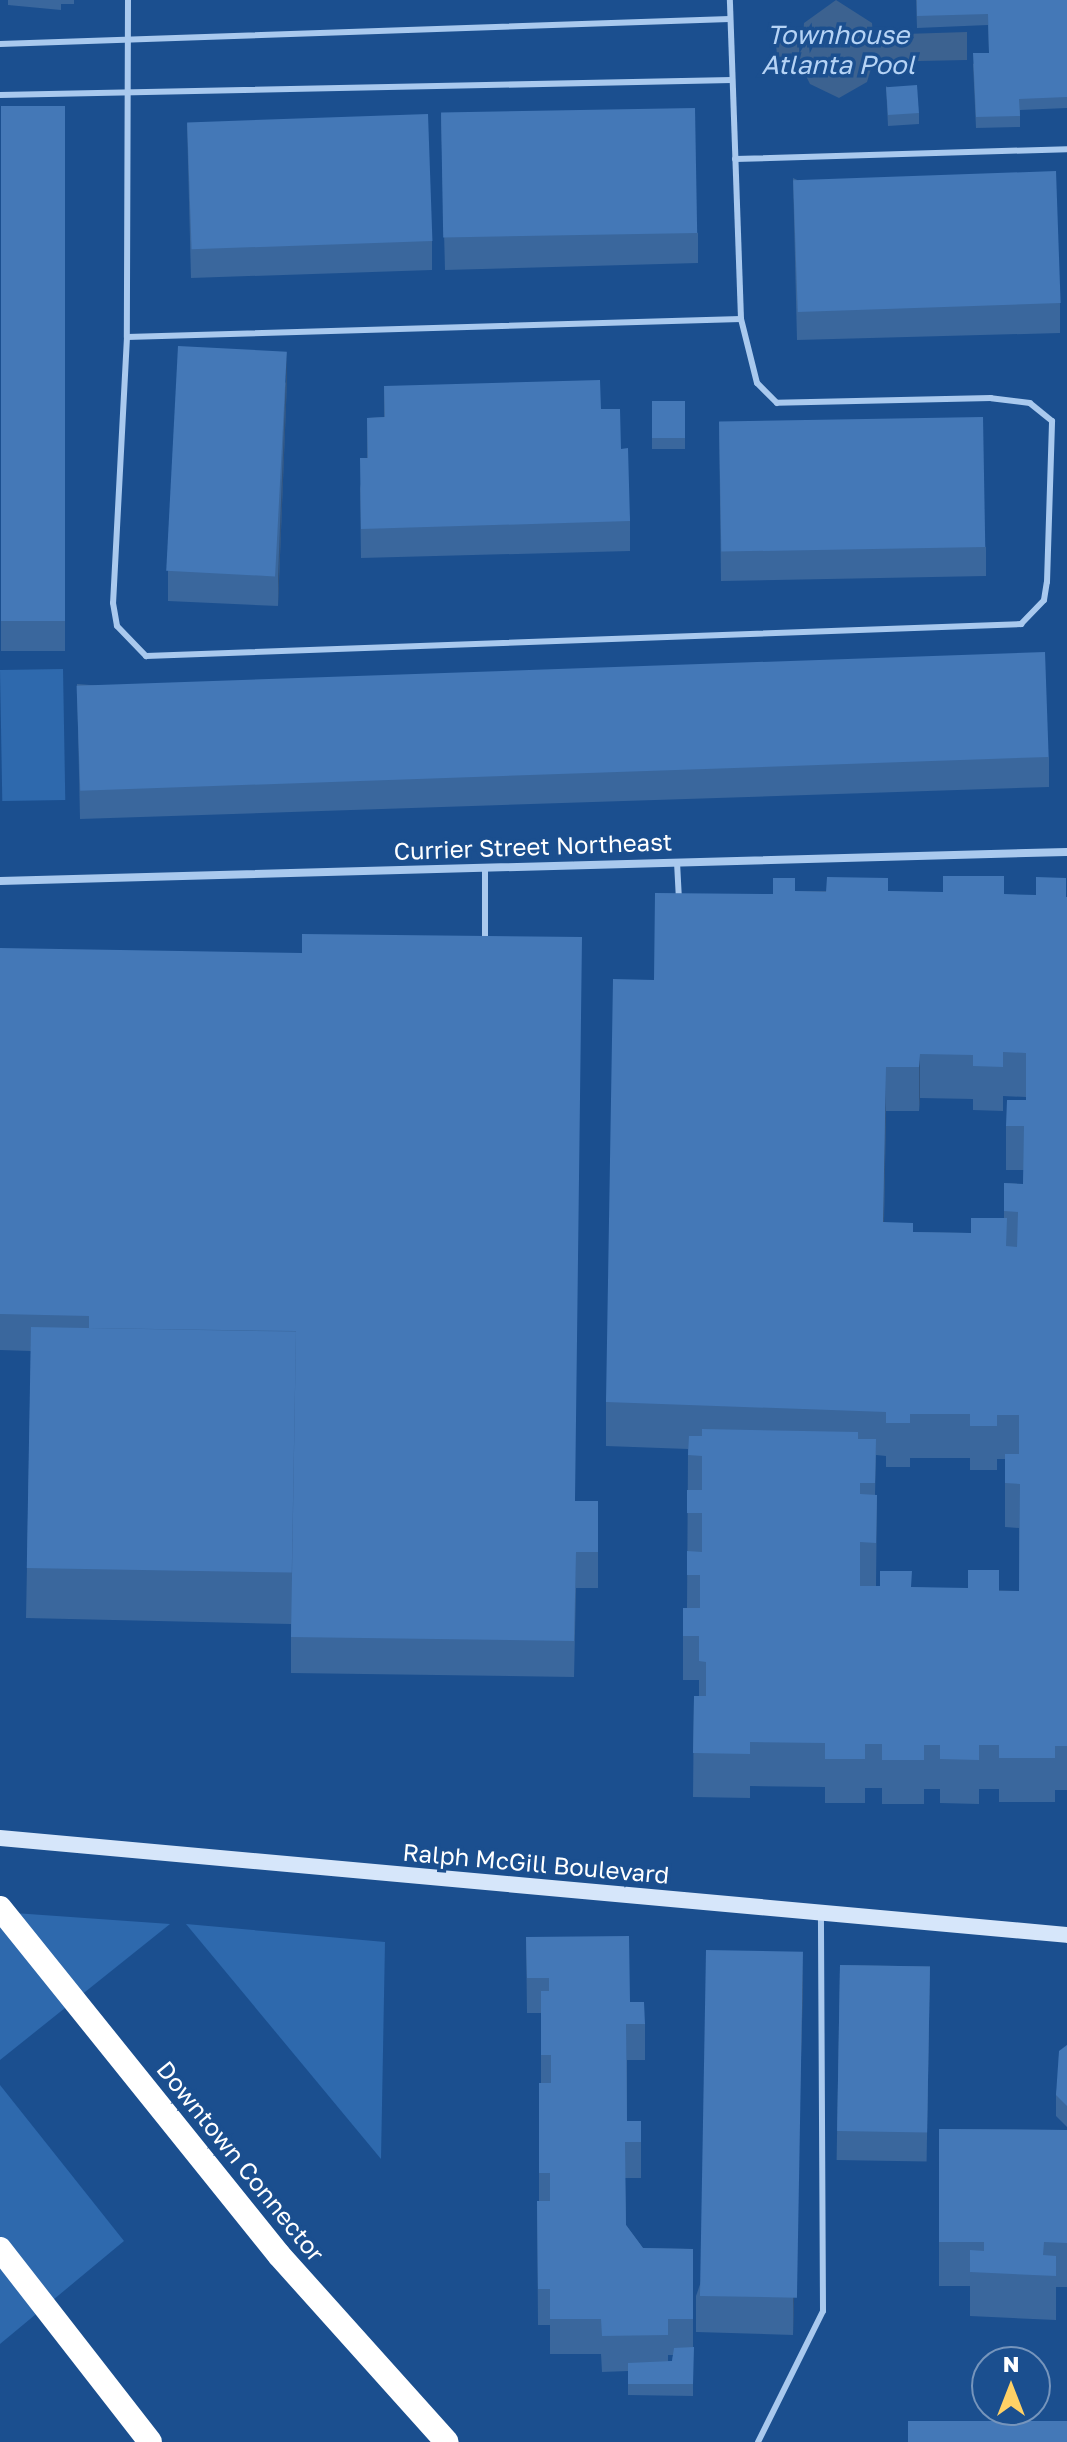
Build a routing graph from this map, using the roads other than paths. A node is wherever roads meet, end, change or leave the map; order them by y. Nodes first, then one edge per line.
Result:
1 (128, 0) edge
2 (730, 0) edge
3 (730, 19) junction
4 (128, 36) junction
5 (0, 44) edge
6 (732, 80) junction
7 (0, 95) edge
8 (129, 95) junction
9 (1067, 149) edge
10 (735, 159) junction
11 (741, 319) junction
12 (127, 337) junction
13 (1067, 852) edge
14 (677, 862) junction
15 (485, 868) junction
16 (0, 881) edge
17 (679, 916) edge
18 (485, 957) edge
19 (0, 1838) edge
20 (0, 1908) edge
21 (821, 1913) junction
22 (1067, 1935) edge
23 (0, 2249) edge
24 (150, 2442) edge
25 (447, 2442) edge
26 (758, 2442) edge

1 - 4 lane
2 - 3 lane
3 - 4 lane
3 - 6 lane
4 - 5 lane
4 - 8 lane
6 - 8 lane
6 - 10 lane
7 - 8 lane
8 - 12 lane
9 - 10 lane
10 - 11 lane
11 - 12 lane
11 - 12 lane
13 - 14 street, Currier Street Northeast
14 - 15 street, Currier Street Northeast
14 - 17 lane
15 - 16 street, Currier Street Northeast
15 - 18 lane
19 - 21 main road, Ralph McGill Boulevard
20 - 25 highway, Downtown Connector
21 - 22 main road, Ralph McGill Boulevard
21 - 26 lane
23 - 24 highway

